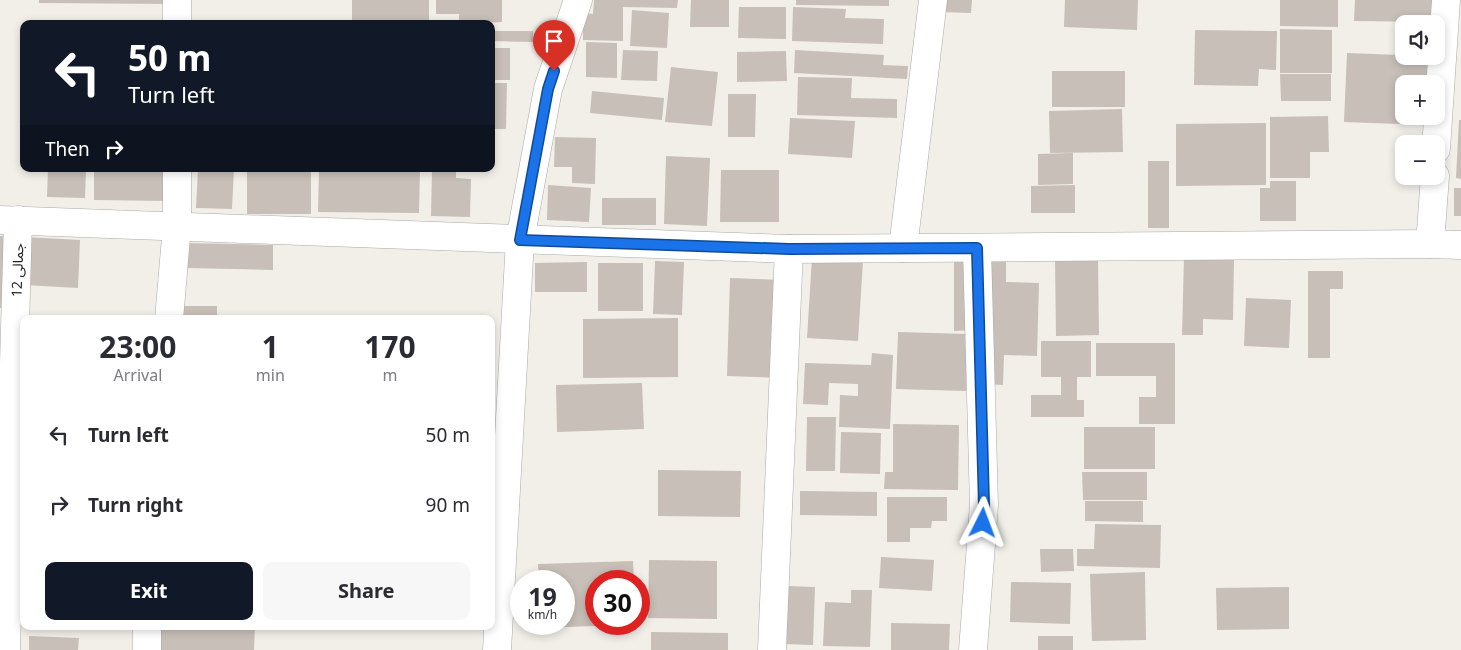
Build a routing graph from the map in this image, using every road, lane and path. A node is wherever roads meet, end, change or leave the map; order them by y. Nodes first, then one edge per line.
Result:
1 (178, 0) edge
2 (578, 0) edge
3 (933, 0) edge
4 (1446, 0) edge
5 (177, 20) edge
6 (1437, 135) edge
7 (177, 172) edge
8 (1433, 185) edge
9 (9, 220) edge
10 (177, 226) junction
11 (520, 240) junction
12 (1430, 244) junction
13 (1461, 245) edge
14 (903, 248) junction
15 (977, 248) junction
16 (789, 249) junction
17 (169, 315) edge
18 (147, 630) edge
19 (6, 650) edge
20 (147, 650) edge
21 (497, 650) edge
22 (772, 650) edge
23 (973, 650) edge

1 - 5 street
2 - 11 street
3 - 14 street
4 - 6 street
7 - 10 street
8 - 12 street
9 - 10 street
9 - 19 street, جمالی 12
10 - 11 street
10 - 17 street
11 - 16 street
11 - 21 street
12 - 13 street
12 - 15 street
14 - 15 street
14 - 16 street
15 - 23 street
16 - 22 street
18 - 20 street

